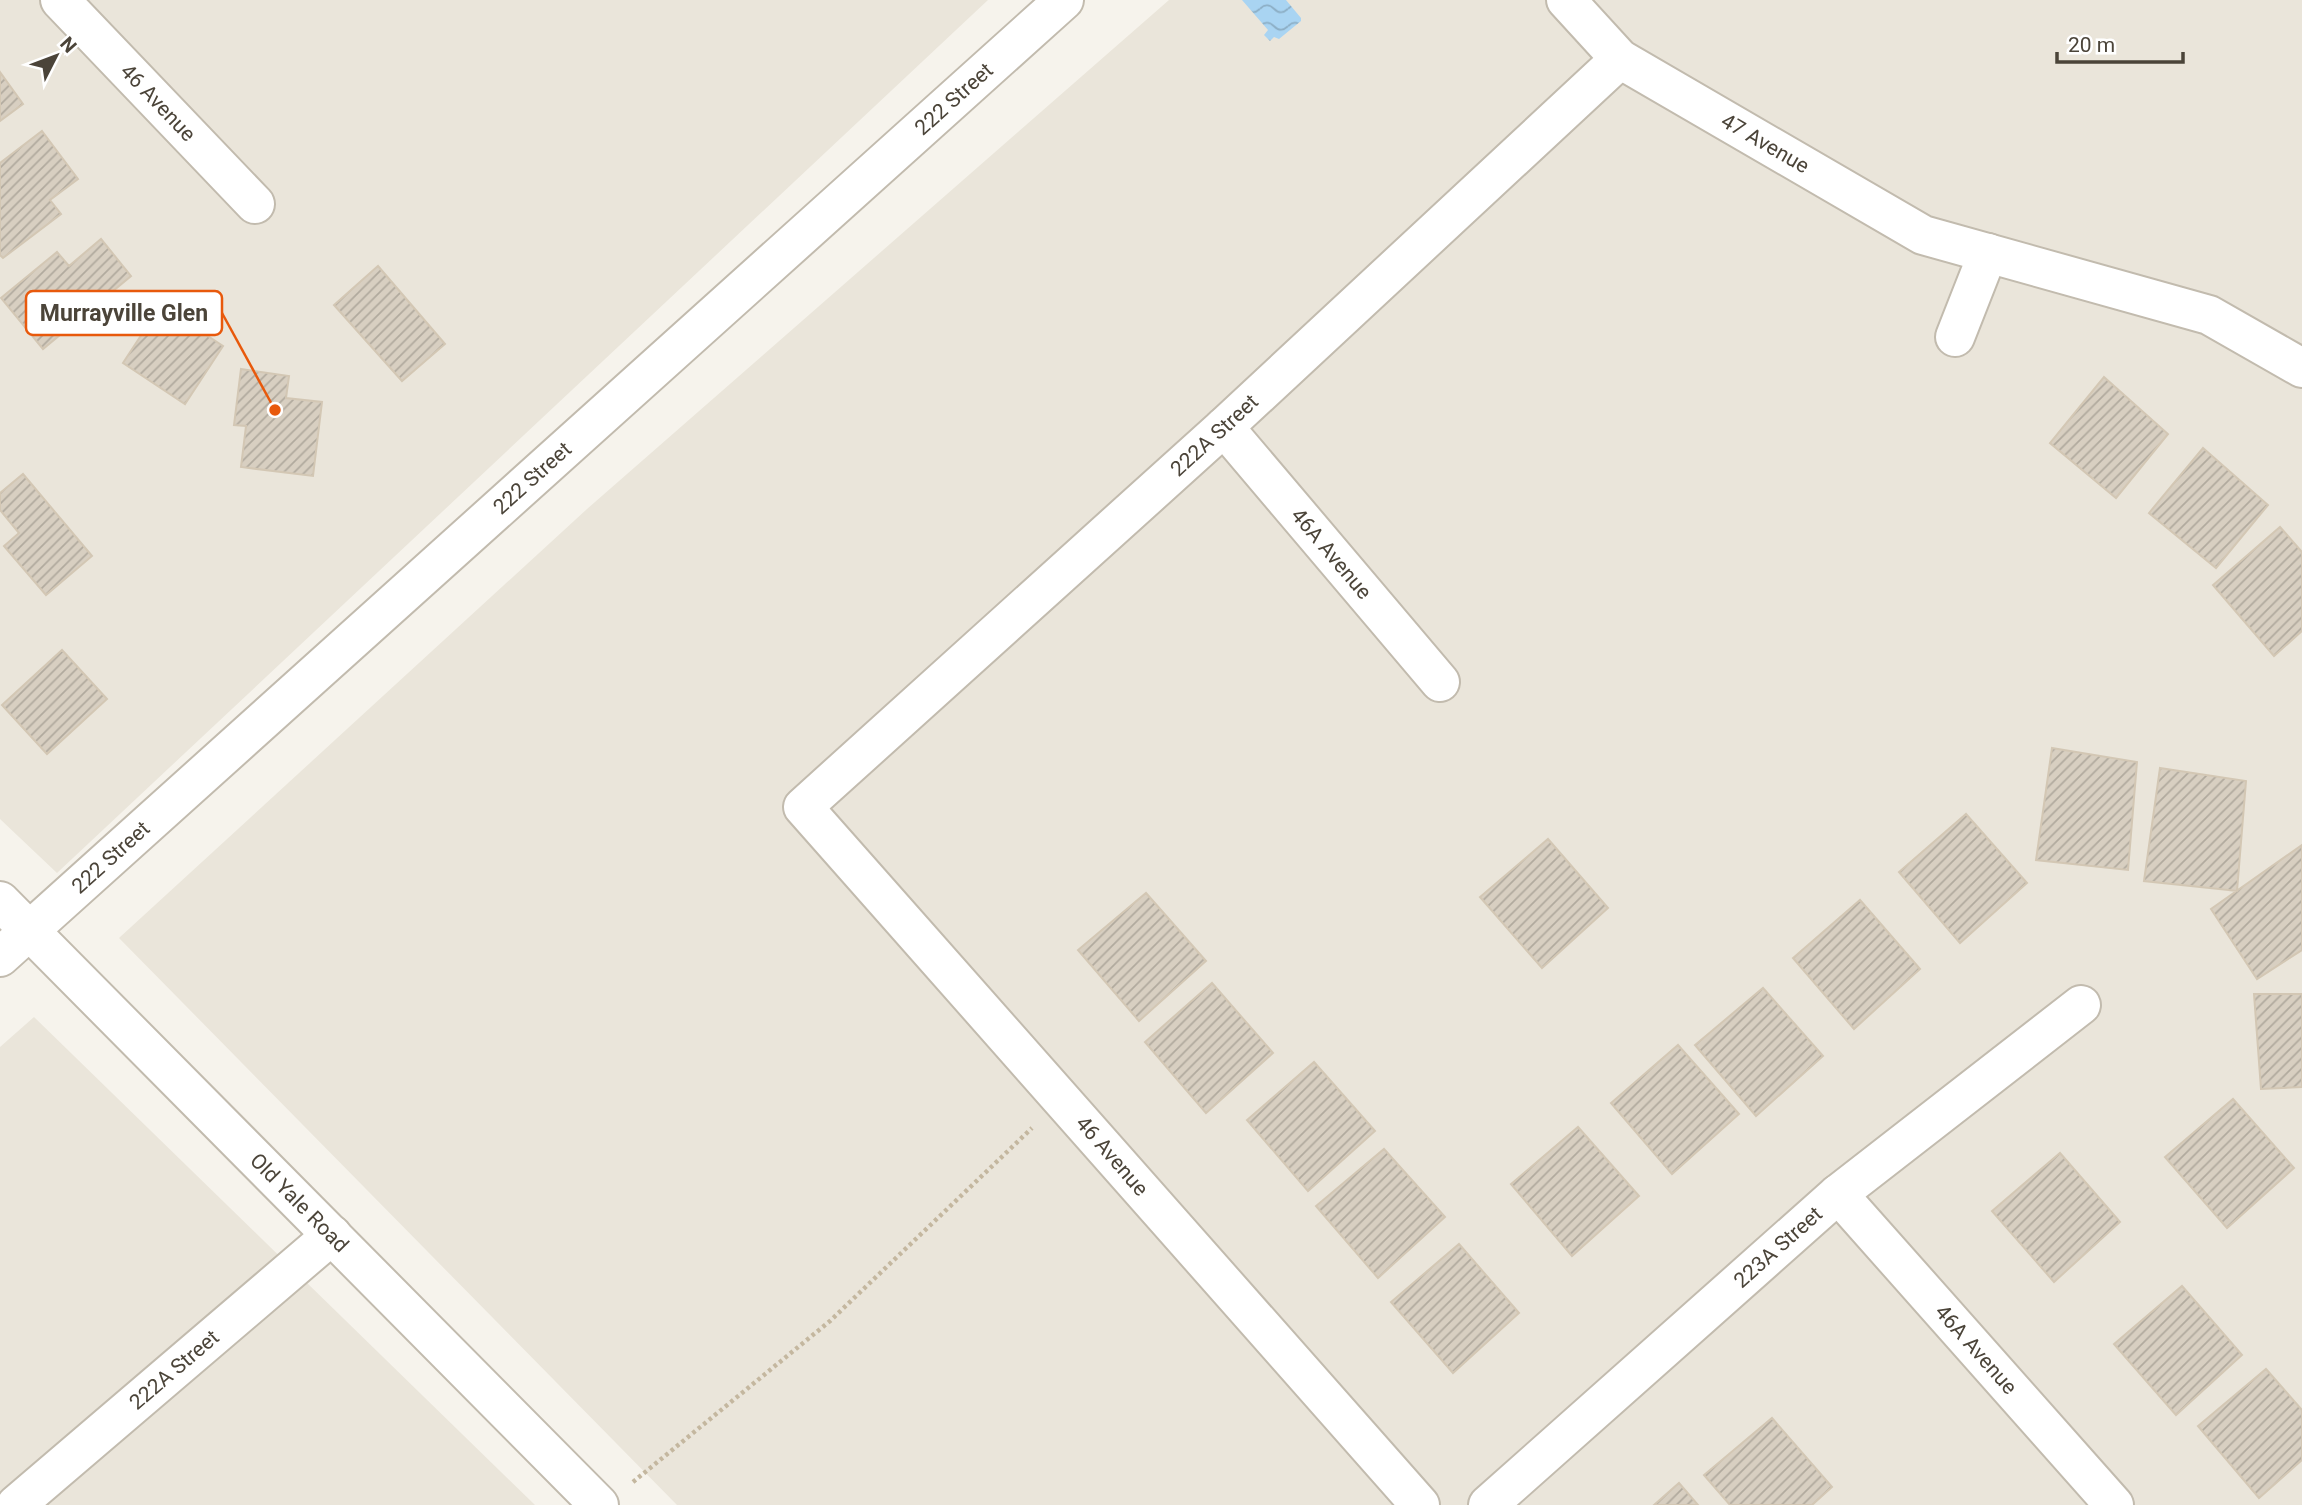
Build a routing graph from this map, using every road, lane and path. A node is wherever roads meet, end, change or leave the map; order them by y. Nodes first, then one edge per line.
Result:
1 (60, 0) edge
2 (1064, 0) edge
3 (1566, 0) edge
4 (1620, 59) junction
5 (256, 204) dead end
6 (1988, 253) junction
7 (1955, 337) dead end
8 (2302, 368) edge
9 (1224, 427) junction
10 (1440, 682) dead end
11 (803, 807) joint
12 (0, 901) edge
13 (30, 931) junction
14 (0, 957) edge
15 (2081, 1005) dead end
16 (1062, 1100) junction
17 (1838, 1194) junction
18 (332, 1235) junction
19 (613, 1496) edge
20 (16, 1505) edge
21 (1420, 1505) edge
22 (1488, 1505) edge
23 (2114, 1505) edge

1 - 5 street, 46 Avenue
2 - 13 street, 222 Street
3 - 4 street, 47 Avenue
4 - 6 street, 47 Avenue
4 - 9 street, 222A Street
6 - 7 street
6 - 8 street, 47 Avenue
9 - 10 street, 46A Avenue
9 - 11 street, 222A Street
11 - 16 street, 46 Avenue
12 - 13 street, Old Yale Road
13 - 14 street, 222 Street
13 - 18 street, Old Yale Road
15 - 17 street, 223A Street
16 - 19 path
16 - 21 street, 46 Avenue
17 - 22 street, 223A Street
17 - 23 street, 46A Avenue
18 - 19 street, Old Yale Road
18 - 20 street, 222A Street

